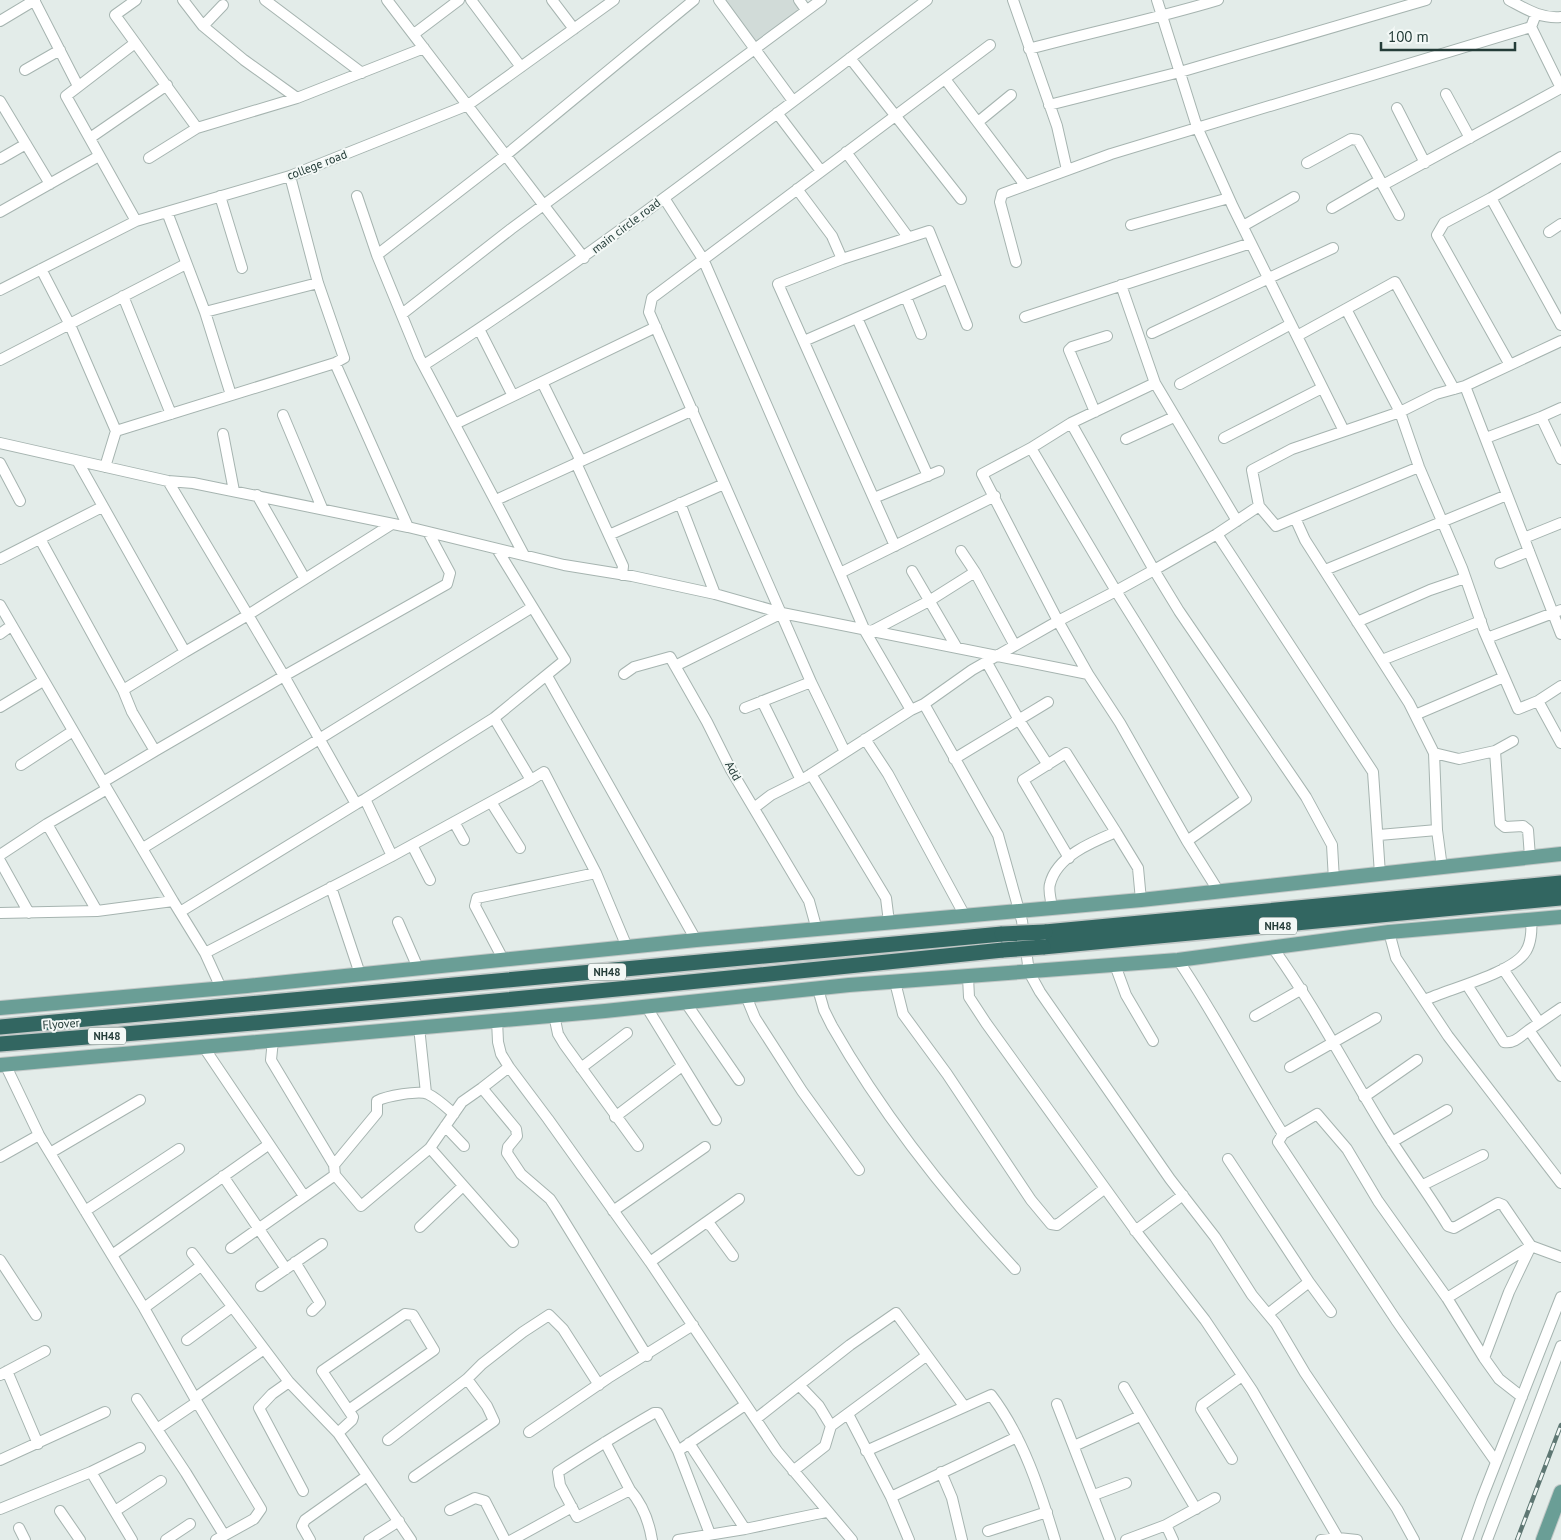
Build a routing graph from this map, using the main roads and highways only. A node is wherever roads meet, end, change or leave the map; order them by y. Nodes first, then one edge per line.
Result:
1 (1561, 854) edge
2 (1561, 883) edge
3 (1512, 895) junction
4 (1561, 898) edge
5 (1561, 918) edge
6 (0, 1008) edge
7 (0, 1027) edge
8 (0, 1044) edge
9 (2, 1065) edge
10 (1561, 1492) edge
11 (1543, 1540) edge

1 - 6 main road
2 - 3 highway, NH48
3 - 4 highway, NH48
3 - 7 highway, Flyover / NH48, bridge
3 - 8 highway, Flyover / NH48, bridge
5 - 9 main road
10 - 11 main road

